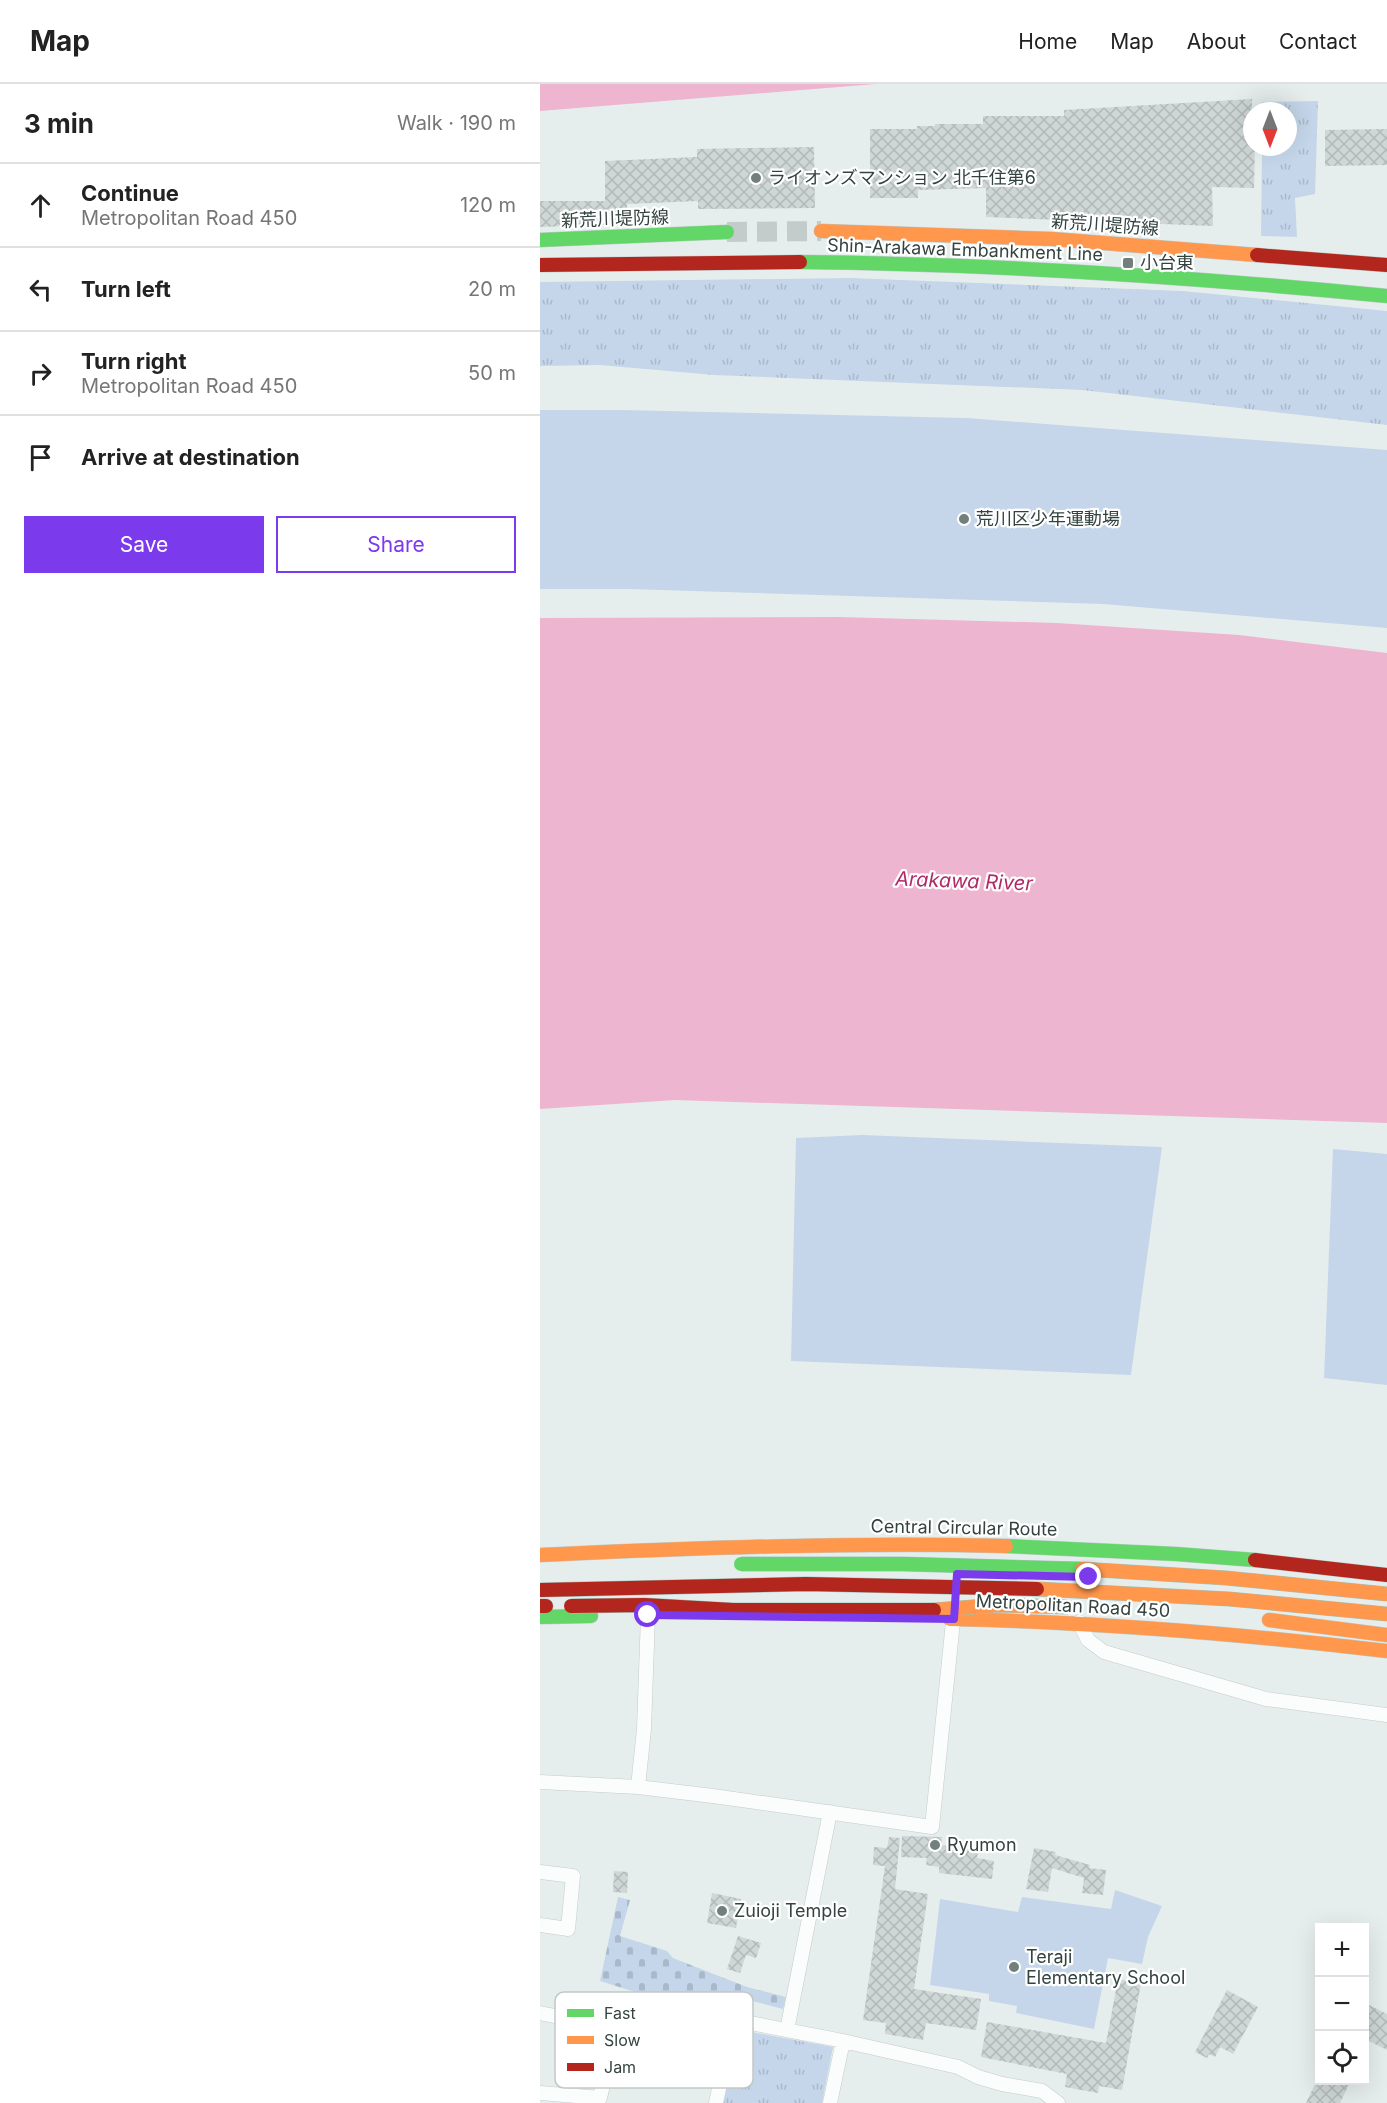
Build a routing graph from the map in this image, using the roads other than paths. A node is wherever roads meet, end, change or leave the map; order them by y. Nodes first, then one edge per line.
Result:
1 (821, 231) tunnel mouth
2 (727, 232) tunnel mouth
3 (540, 240) edge
4 (540, 265) edge
5 (1387, 265) edge
6 (1387, 296) edge
7 (540, 1555) edge
8 (730, 1564) dead end
9 (623, 1565) dead end
10 (540, 1566) edge
11 (957, 1574) junction
12 (1387, 1575) edge
13 (540, 1578) edge
14 (1387, 1586) edge
15 (540, 1590) edge
16 (1387, 1594) edge
17 (1387, 1602) edge
18 (540, 1606) edge
19 (1087, 1608) dead end
20 (1387, 1614) edge
21 (648, 1615) junction
22 (540, 1617) edge
23 (954, 1619) junction
24 (1264, 1619) dead end
25 (1079, 1622) junction
26 (1387, 1635) edge
27 (1387, 1651) edge
28 (1387, 1715) edge
29 (540, 1782) edge
30 (638, 1787) junction
31 (830, 1812) junction
32 (540, 1872) edge
33 (540, 1925) edge
34 (540, 2013) edge
35 (555, 2016) edge
36 (753, 2024) edge
37 (787, 2030) junction
38 (843, 2041) junction
39 (602, 2088) edge
40 (719, 2088) edge
41 (540, 2093) edge
42 (716, 2103) edge
43 (830, 2103) edge
44 (1058, 2103) edge

1 - 5 main road, 新荒川堤防線
2 - 3 main road, 新荒川堤防線
4 - 6 main road, Shin-Arakawa Embankment Line
7 - 12 main road, Central Circular Route
8 - 16 main road, bridge
9 - 10 main road
11 - 13 main road, Metropolitan Road 450
11 - 14 main road
11 - 17 main road, Metropolitan Road 450
11 - 23 street
15 - 20 main road, bridge
18 - 19 main road, bridge
21 - 22 main road, Metropolitan Road 450
21 - 23 main road, Metropolitan Road 450
21 - 30 street
23 - 25 main road, Metropolitan Road 450
23 - 31 street
24 - 26 main road
25 - 27 main road, Metropolitan Road 450
25 - 28 street
29 - 30 street
30 - 31 street
31 - 37 street
32 - 33 street
34 - 35 street
36 - 37 street
37 - 38 street
38 - 43 street
38 - 44 street
39 - 41 street
40 - 42 street

